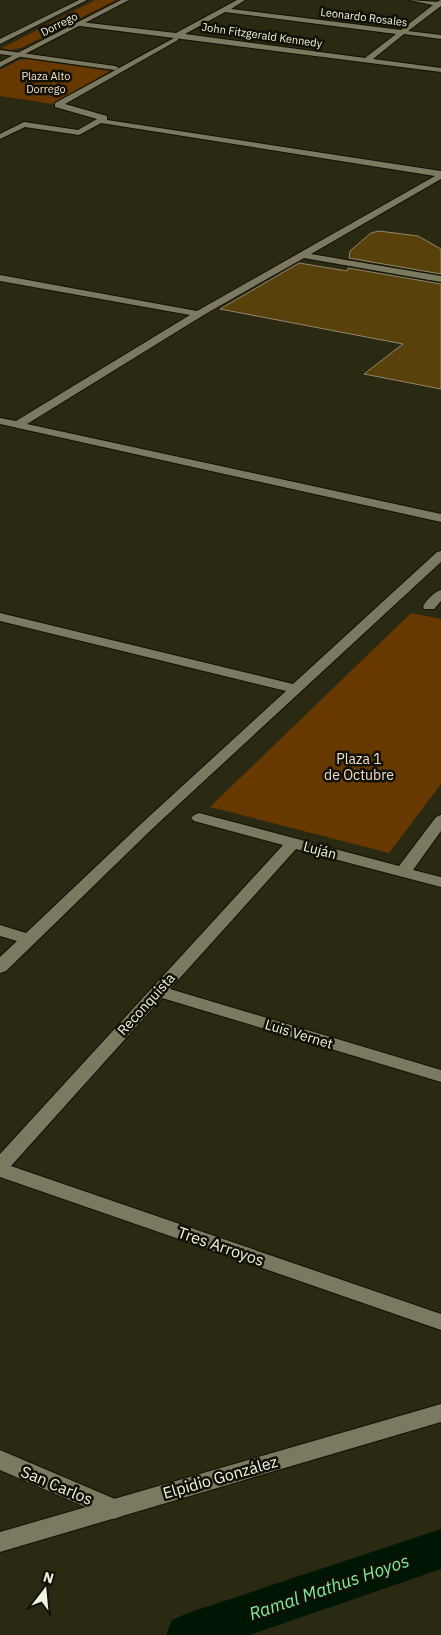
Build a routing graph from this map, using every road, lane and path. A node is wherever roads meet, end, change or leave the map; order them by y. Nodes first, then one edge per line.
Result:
1 (84, 0) edge
2 (126, 0) edge
3 (242, 0) edge
4 (412, 0) edge
5 (441, 3) edge
6 (225, 10) junction
7 (80, 24) junction
8 (403, 32) junction
9 (177, 37) junction
10 (441, 37) edge
11 (0, 42) edge
12 (0, 52) edge
13 (20, 55) junction
14 (367, 60) junction
15 (0, 65) edge
16 (116, 68) dead end
17 (441, 70) edge
18 (100, 120) junction
19 (0, 137) edge
20 (441, 175) edge
21 (302, 255) junction
22 (0, 278) edge
23 (441, 279) edge
24 (198, 314) junction
25 (0, 421) edge
26 (17, 425) junction
27 (441, 518) edge
28 (441, 555) edge
29 (441, 594) edge
30 (435, 607) edge
31 (0, 617) edge
32 (295, 690) junction
33 (199, 818) dead end
34 (441, 820) edge
35 (293, 843) junction
36 (403, 872) junction
37 (441, 882) edge
38 (0, 930) edge
39 (29, 939) junction
40 (0, 967) edge
41 (157, 991) junction
42 (441, 1076) edge
43 (0, 1166) edge
44 (0, 1170) edge
45 (441, 1322) edge
46 (441, 1413) edge
47 (0, 1460) edge
48 (114, 1509) junction
49 (0, 1542) edge

1 - 11 street, Dorrego
2 - 7 street, Dorrego
3 - 6 street
4 - 5 street
5 - 8 street
6 - 8 street, Leonardo Rosales
6 - 9 street
7 - 9 street, John Fitzgerald Kennedy
7 - 13 street, Dorrego
8 - 10 street, Leonardo Rosales
8 - 14 street
9 - 14 street, John Fitzgerald Kennedy
9 - 18 street
12 - 13 street
13 - 15 street, Dorrego
13 - 16 street
14 - 17 street, John Fitzgerald Kennedy
18 - 19 street
18 - 20 street
20 - 21 street
21 - 23 street
21 - 24 street
22 - 24 street
24 - 26 street
25 - 26 street
26 - 27 street
28 - 32 street
29 - 30 street
31 - 32 street
32 - 39 street
33 - 35 street, Luján
34 - 36 street
35 - 36 street, Luján
35 - 41 street, Reconquista
36 - 37 street, Luján
38 - 39 street
39 - 40 street
41 - 42 street, Luis Vernet
41 - 43 street, Reconquista
44 - 45 street, Tres Arroyos
46 - 48 street, Elpidio González
47 - 48 street, San Carlos
48 - 49 street, Elpidio González

